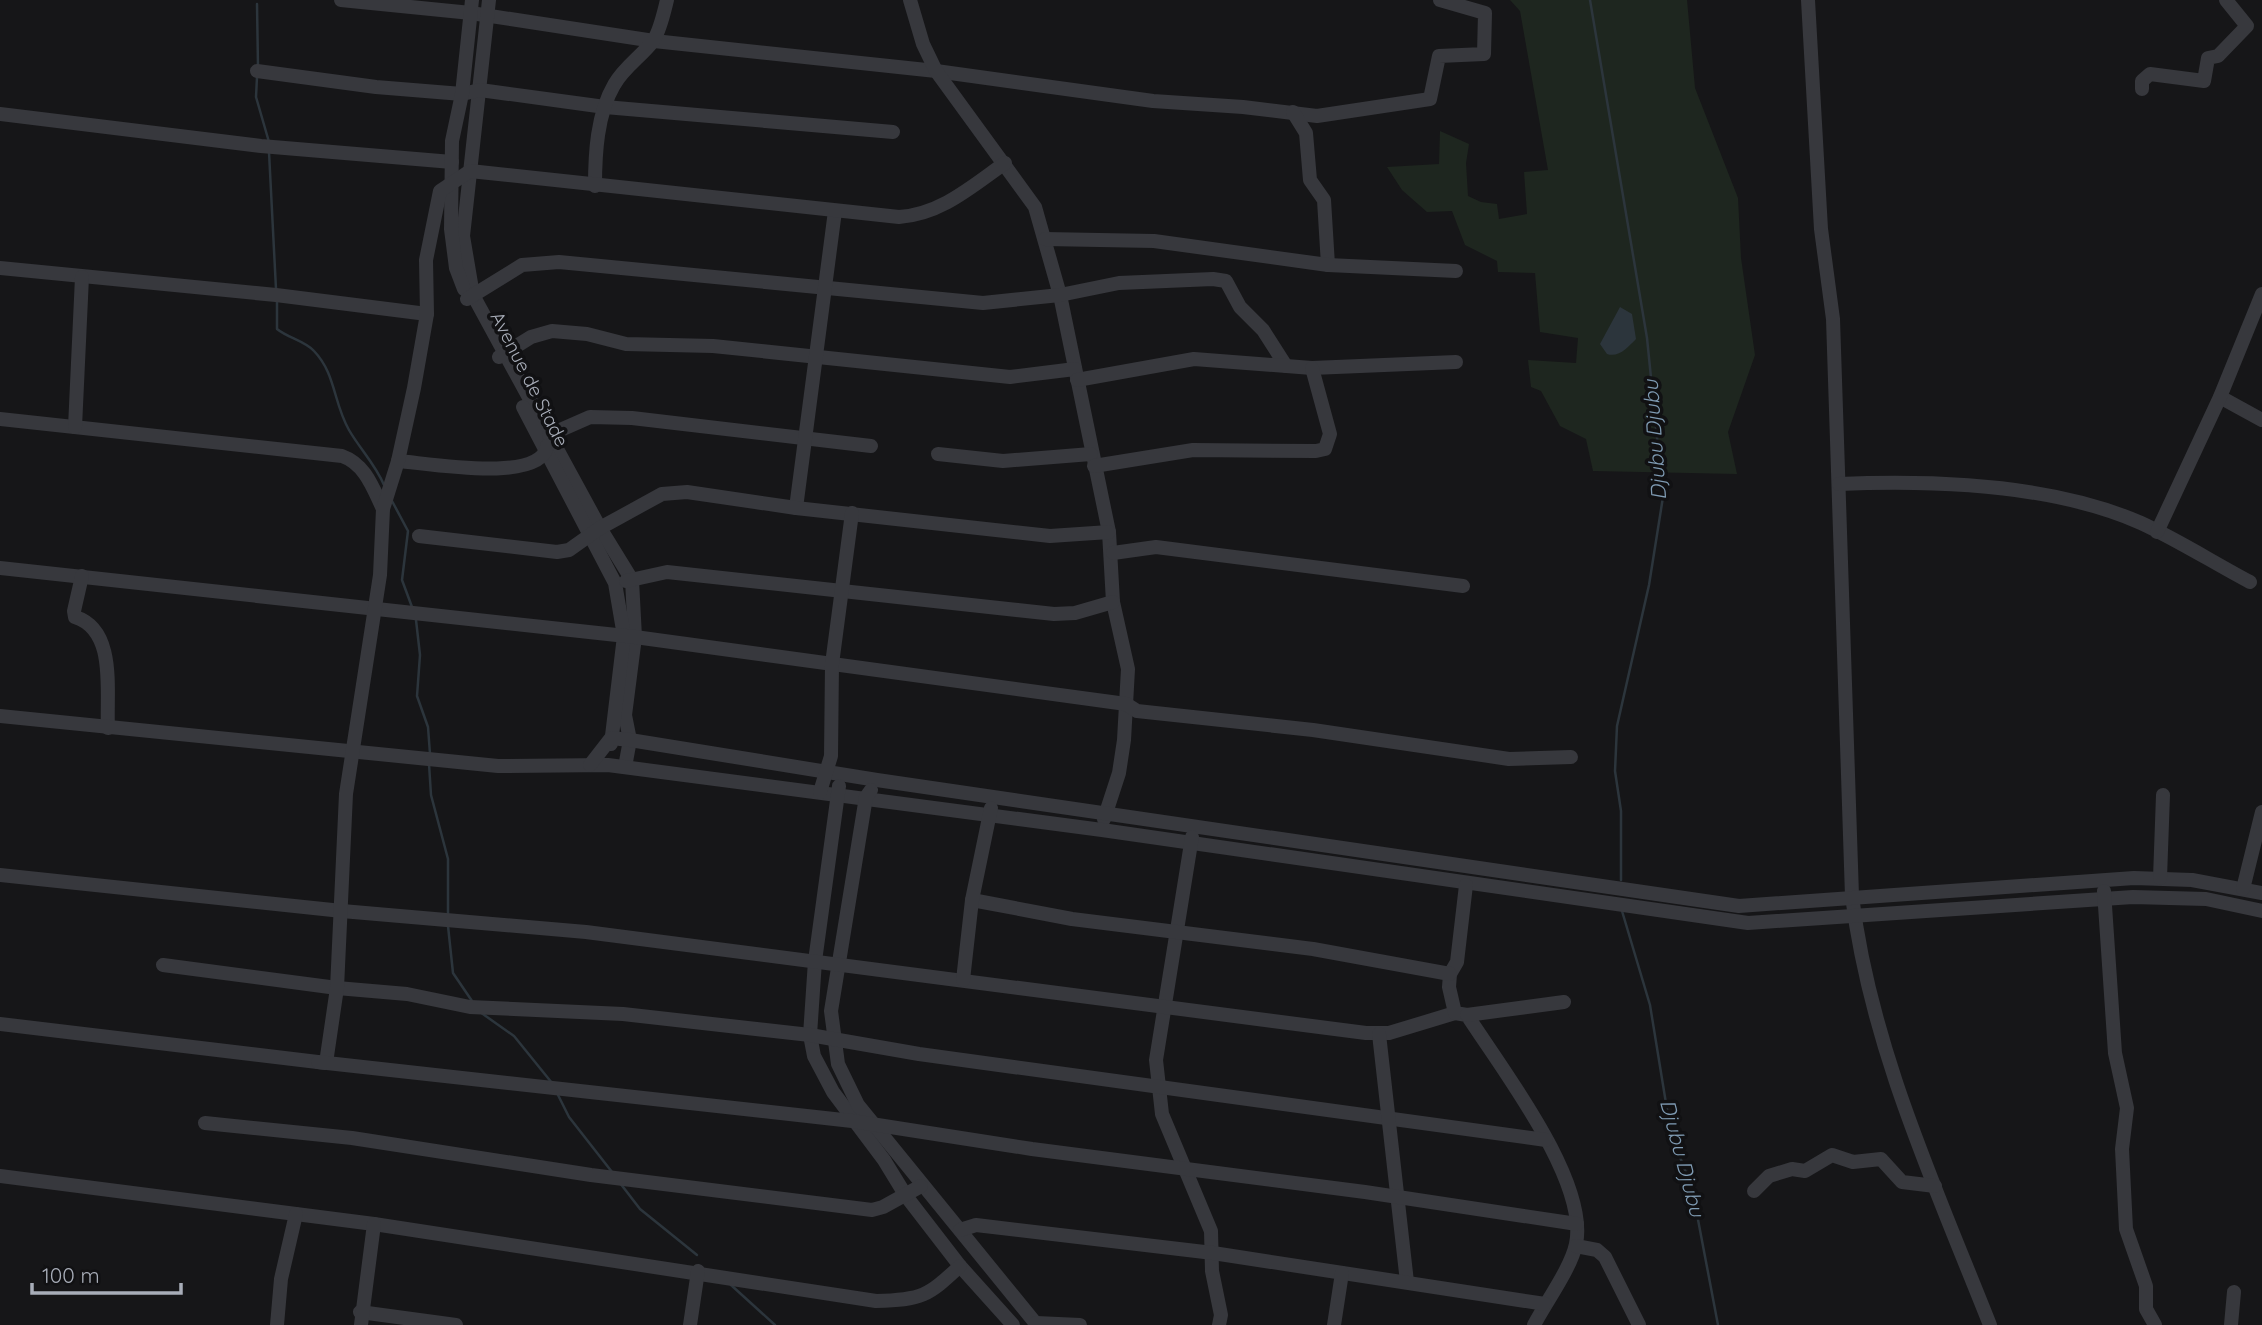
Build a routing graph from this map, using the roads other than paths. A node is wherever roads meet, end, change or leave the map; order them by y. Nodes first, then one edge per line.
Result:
1 (341, 0) edge
2 (489, 0) edge
3 (667, 0) edge
4 (910, 0) edge
5 (1440, 0) edge
6 (1808, 0) edge
7 (2226, 0) edge
8 (471, 6) edge
9 (487, 15) junction
10 (654, 41) junction
11 (257, 71) dead end
12 (936, 71) junction
13 (2143, 89) dead end
14 (480, 90) junction
15 (463, 94) junction
16 (605, 107) junction
17 (1293, 112) junction
18 (0, 114) edge
19 (893, 132) dead end
20 (452, 162) junction
21 (1005, 163) junction
22 (470, 171) junction
23 (452, 183) junction
24 (595, 186) junction
25 (835, 211) junction
26 (1045, 239) junction
27 (1328, 265) junction
28 (0, 268) edge
29 (1455, 271) dead end
30 (82, 277) junction
31 (825, 288) junction
32 (1060, 295) junction
33 (2262, 296) edge
34 (470, 297) junction
35 (427, 314) junction
36 (502, 356) junction
37 (816, 357) junction
38 (1456, 362) dead end
39 (1286, 366) junction
40 (1312, 368) junction
41 (1076, 374) junction
42 (2220, 397) junction
43 (0, 419) edge
44 (2262, 420) edge
45 (75, 427) junction
46 (549, 436) junction
47 (806, 437) junction
48 (871, 446) dead end
49 (546, 453) junction
50 (938, 454) dead end
51 (1092, 460) junction
52 (398, 461) junction
53 (1839, 484) junction
54 (796, 508) junction
55 (383, 509) junction
56 (852, 513) junction
57 (595, 531) junction
58 (1109, 532) junction
59 (2157, 532) junction
60 (419, 536) dead end
61 (1113, 554) junction
62 (0, 568) edge
63 (82, 576) junction
64 (632, 580) junction
65 (2250, 582) dead end
66 (615, 583) junction
67 (1463, 586) dead end
68 (842, 592) junction
69 (1113, 602) junction
70 (375, 611) junction
71 (630, 636) junction
72 (832, 664) junction
73 (1126, 704) junction
74 (0, 716) edge
75 (108, 728) junction
76 (611, 738) junction
77 (630, 740) junction
78 (352, 751) junction
79 (1571, 757) dead end
80 (590, 765) junction
81 (608, 765) junction
82 (625, 767) junction
83 (834, 772) junction
84 (877, 780) junction
85 (820, 792) junction
86 (838, 794) junction
87 (2163, 794) dead end
88 (993, 796) junction
89 (866, 797) junction
90 (1105, 812) junction
91 (2262, 812) edge
92 (989, 815) junction
93 (1194, 827) junction
94 (1101, 830) junction
95 (1191, 844) junction
96 (0, 875) edge
97 (2160, 878) junction
98 (2104, 879) junction
99 (1466, 885) junction
100 (1615, 887) junction
101 (2243, 888) junction
102 (2262, 893) edge
103 (1852, 896) junction
104 (2104, 898) junction
105 (972, 900) junction
106 (1613, 905) junction
107 (342, 911) junction
108 (2262, 911) edge
109 (1854, 915) junction
110 (1177, 931) junction
111 (815, 961) junction
112 (839, 964) junction
113 (163, 965) dead end
114 (1450, 974) junction
115 (963, 980) junction
116 (337, 989) junction
117 (1564, 1002) dead end
118 (1164, 1007) junction
119 (1461, 1014) junction
120 (0, 1025) edge
121 (1379, 1034) junction
122 (810, 1035) junction
123 (834, 1040) junction
124 (319, 1062) junction
125 (1157, 1087) junction
126 (1389, 1116) junction
127 (852, 1121) junction
128 (205, 1123) dead end
129 (875, 1127) junction
130 (1546, 1140) junction
131 (1188, 1172) junction
132 (0, 1176) edge
133 (1935, 1185) junction
134 (921, 1186) junction
135 (1755, 1191) dead end
136 (906, 1196) junction
137 (1397, 1196) junction
138 (296, 1214) junction
139 (374, 1224) junction
140 (1577, 1224) junction
141 (960, 1230) junction
142 (1576, 1246) junction
143 (1213, 1254) junction
144 (960, 1266) junction
145 (698, 1271) junction
146 (1342, 1273) junction
147 (1407, 1282) junction
148 (2234, 1292) dead end
149 (1545, 1304) junction
150 (361, 1319) edge
151 (1036, 1324) edge
152 (277, 1325) edge
153 (456, 1325) edge
154 (690, 1325) edge
155 (1013, 1325) edge
156 (1080, 1325) edge
157 (1219, 1325) edge
158 (1334, 1325) edge
159 (1535, 1325) edge
160 (1639, 1325) edge
161 (1990, 1325) edge
162 (2155, 1325) edge
163 (2231, 1325) edge

1 - 8 street
2 - 9 street
3 - 10 street
4 - 12 street
5 - 17 street
6 - 53 street
7 - 13 street
8 - 9 street
8 - 15 street, Avenue de Stade
9 - 10 street
9 - 14 street
10 - 12 street
10 - 16 street
11 - 15 street
12 - 17 street
12 - 21 street
14 - 15 street
14 - 16 street
14 - 22 street
15 - 20 street, Avenue de Stade
16 - 19 street
16 - 24 street
17 - 27 street
18 - 20 street
20 - 23 street, Avenue de Stade
21 - 25 street
21 - 26 street
22 - 23 street
22 - 24 street
22 - 34 street
23 - 34 street, Avenue de Stade
23 - 35 street
24 - 25 street
25 - 31 street
26 - 27 street
26 - 32 street
27 - 29 street
28 - 30 street
30 - 35 street
30 - 45 street
31 - 32 street
31 - 34 street
31 - 37 street
32 - 39 street
32 - 41 street
33 - 42 street
34 - 36 street, Avenue de Stade
35 - 52 street
36 - 37 street
36 - 46 street
36 - 49 street, Avenue de Stade
37 - 41 street
37 - 47 street
38 - 40 street
39 - 40 street
39 - 41 street
40 - 51 street
41 - 51 street
42 - 44 street
42 - 59 street
43 - 45 street
45 - 55 street
46 - 47 street
46 - 49 street
46 - 57 street
47 - 48 street
47 - 54 street
49 - 52 street
49 - 57 street, Avenue de Stade
50 - 51 street
51 - 58 street
52 - 55 street
53 - 59 street
53 - 103 street
54 - 56 street
54 - 57 street
55 - 70 street
56 - 58 street
56 - 68 street
57 - 60 street
57 - 64 street
57 - 66 street, Avenue de Stade
58 - 61 street
59 - 65 street
61 - 67 street
61 - 69 street
62 - 63 street
63 - 70 street
63 - 75 street
64 - 66 street
64 - 68 street
64 - 71 street
66 - 71 street, Avenue de Stade
68 - 69 street
68 - 72 street
69 - 73 street
70 - 71 street
70 - 78 street
71 - 72 street
71 - 76 street, Avenue de Stade
71 - 77 street
72 - 73 street
72 - 83 street
73 - 79 street
73 - 90 street
74 - 75 street
75 - 78 street
76 - 77 street
76 - 80 street
76 - 81 street, Avenue de Stade
77 - 82 street
77 - 83 street
78 - 80 street
78 - 107 street
80 - 81 street
81 - 82 street
82 - 85 street
83 - 84 street
83 - 85 street
83 - 86 street
84 - 88 street
84 - 89 street
85 - 86 street
86 - 89 street
86 - 111 street
87 - 97 street
88 - 90 street
88 - 92 street
89 - 92 street
89 - 112 street
90 - 93 street
90 - 94 street
91 - 101 street
92 - 94 street
92 - 105 street
93 - 95 street
93 - 100 street
94 - 95 street
95 - 99 street
95 - 110 street
96 - 107 street
97 - 98 street
97 - 101 street
98 - 103 street
98 - 104 street
99 - 106 street
99 - 114 street
100 - 103 street
100 - 106 street
101 - 102 street
103 - 109 street
104 - 108 street
104 - 109 street
104 - 162 street
105 - 110 street
105 - 115 street
106 - 109 street
107 - 111 street
107 - 116 street
109 - 133 street
110 - 114 street
110 - 118 street
111 - 112 street
111 - 122 street
112 - 115 street
112 - 123 street
113 - 116 street
114 - 119 street
115 - 118 street
116 - 122 street
116 - 124 street
117 - 119 street
118 - 121 street
118 - 125 street
119 - 121 street
119 - 130 street
120 - 124 street
121 - 126 street
122 - 123 street
122 - 127 street
123 - 125 street
123 - 129 street
124 - 127 street
125 - 126 street
125 - 131 street
126 - 130 street
126 - 137 street
127 - 129 street
127 - 136 street
128 - 136 street
129 - 131 street
129 - 134 street
130 - 140 street
131 - 137 street
131 - 143 street
132 - 138 street
133 - 135 street
133 - 161 street
134 - 136 street
134 - 141 street
136 - 144 street
137 - 140 street
137 - 147 street
138 - 139 street
138 - 152 street
139 - 145 street
139 - 150 street
140 - 142 street
141 - 143 street
141 - 151 street
142 - 149 street
142 - 160 street
143 - 146 street
143 - 157 street
144 - 145 street
144 - 155 street
145 - 154 street
146 - 147 street
146 - 158 street
147 - 149 street
148 - 163 street
149 - 159 street
150 - 153 street
151 - 156 street

